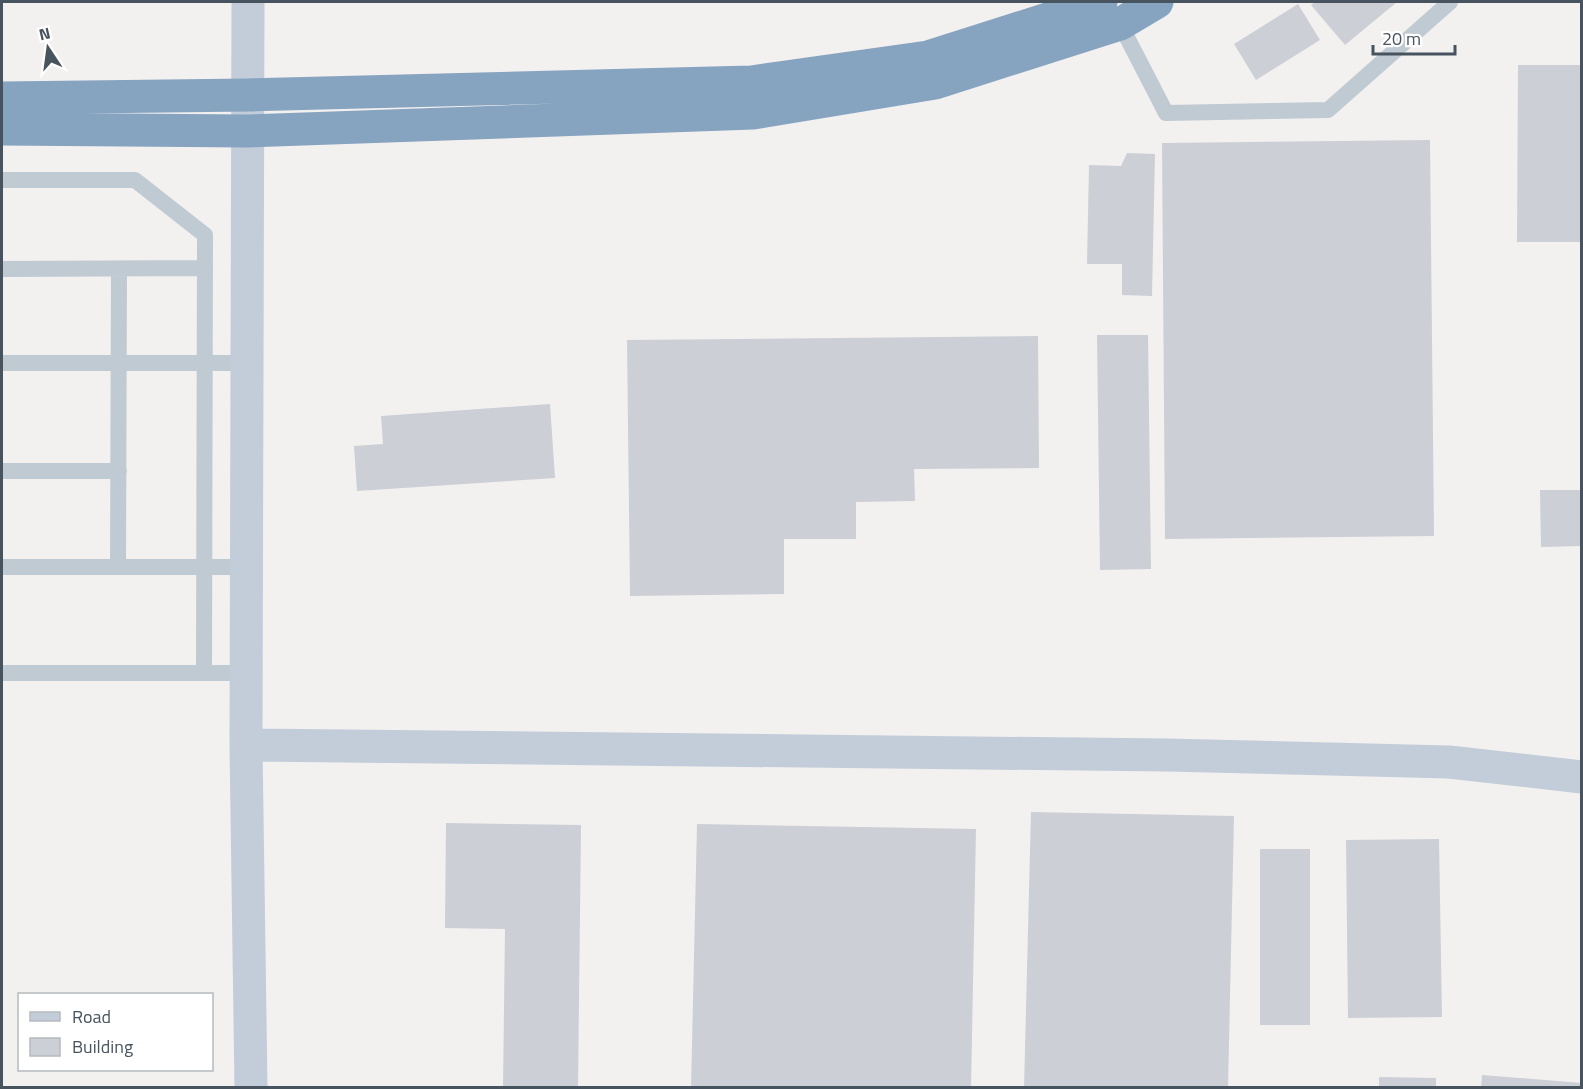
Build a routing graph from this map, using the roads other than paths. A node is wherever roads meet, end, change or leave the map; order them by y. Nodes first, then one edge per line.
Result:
1 (248, 2) edge
2 (1157, 2) edge
3 (1450, 2) edge
4 (1110, 9) edge
5 (248, 95) junction
6 (2, 98) edge
7 (2, 129) edge
8 (247, 131) junction
9 (2, 180) edge
10 (205, 268) junction
11 (2, 269) edge
12 (119, 269) junction
13 (2, 363) edge
14 (119, 363) junction
15 (204, 363) junction
16 (247, 363) junction
17 (2, 471) edge
18 (119, 471) junction
19 (2, 567) edge
20 (118, 567) junction
21 (204, 567) junction
22 (246, 567) junction
23 (2, 673) edge
24 (204, 673) junction
25 (246, 673) junction
26 (246, 745) junction
27 (1581, 777) edge
28 (251, 1088) edge

1 - 5 street
2 - 4 highway
3 - 4 lane
4 - 5 highway
4 - 8 highway
5 - 6 highway
5 - 8 street
7 - 8 highway
8 - 16 street
9 - 10 lane
10 - 12 lane
10 - 15 lane
11 - 12 lane
12 - 14 lane
13 - 14 lane
14 - 15 lane
14 - 18 lane
15 - 16 lane
15 - 21 lane
16 - 22 street
17 - 18 lane
18 - 20 lane
19 - 20 lane
20 - 21 lane
21 - 22 lane
21 - 24 lane
22 - 25 street
23 - 24 lane
24 - 25 lane
25 - 26 street
26 - 27 street
26 - 28 street

